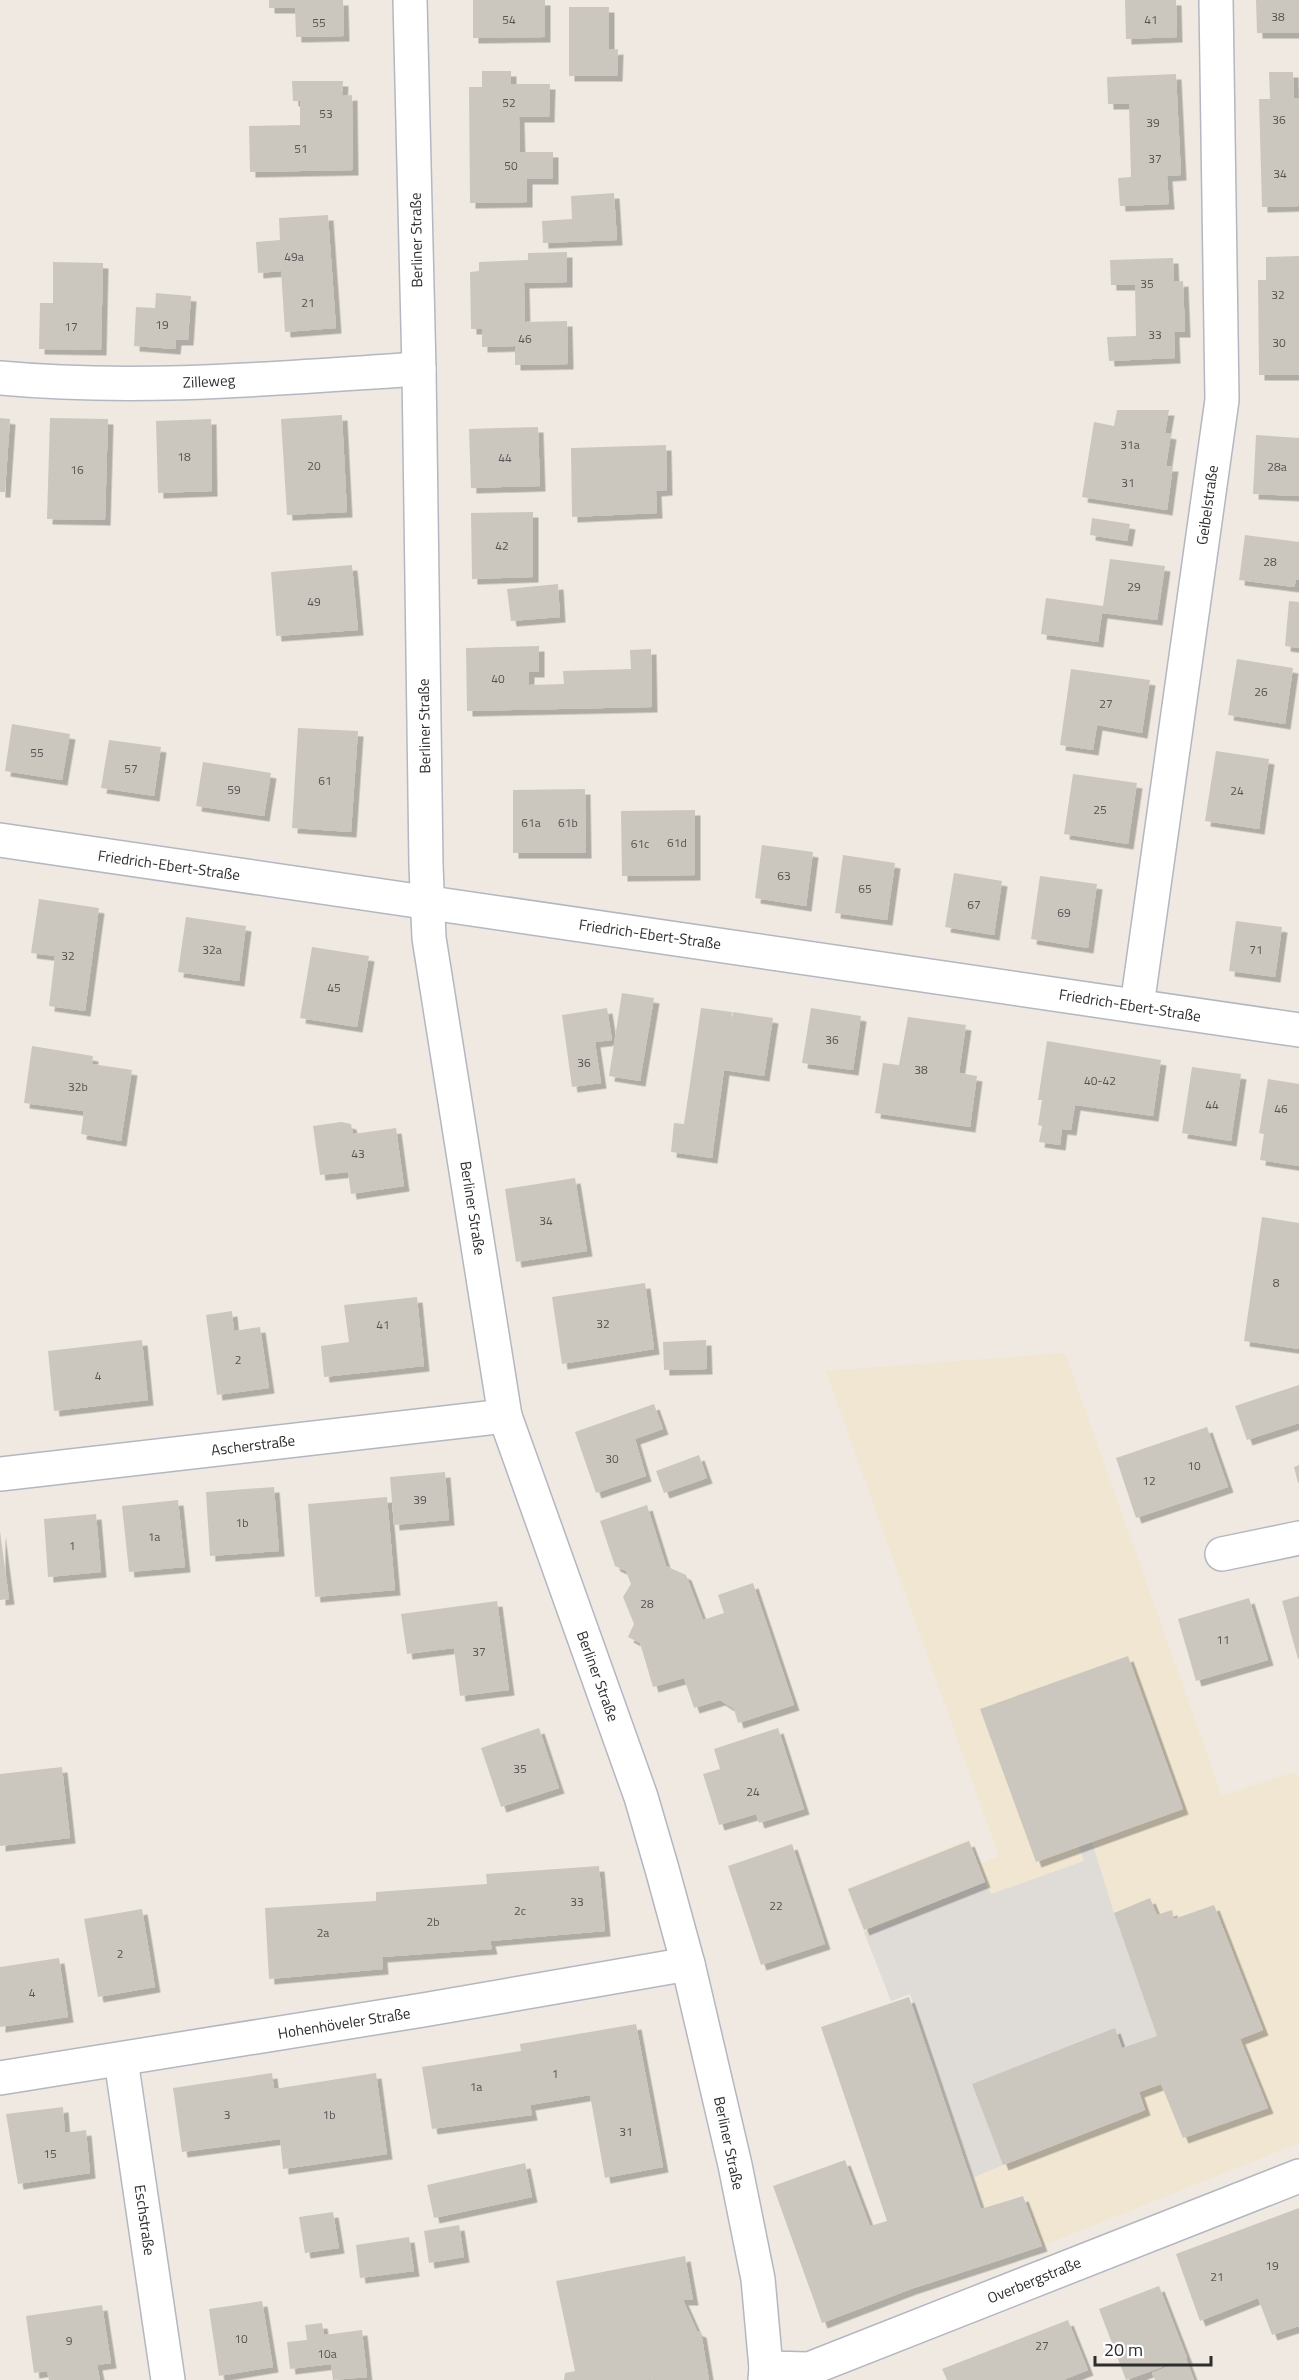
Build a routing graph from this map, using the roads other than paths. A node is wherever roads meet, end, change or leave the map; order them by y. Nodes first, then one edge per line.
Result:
1 (410, 0) edge
2 (1216, 0) edge
3 (419, 369) junction
4 (0, 378) edge
5 (0, 840) edge
6 (427, 904) junction
7 (1137, 1006) junction
8 (1299, 1030) edge
9 (505, 1416) junction
10 (0, 1474) edge
11 (1299, 1538) edge
12 (1222, 1554) dead end
13 (688, 1964) junction
14 (121, 2060) junction
15 (0, 2078) edge
16 (1299, 2175) edge
17 (765, 2374) edge
18 (168, 2380) edge

1 - 3 street, Berliner Straße
2 - 7 street, Geibelstraße
3 - 4 street, Zilleweg
3 - 6 street, Berliner Straße
5 - 6 street, Friedrich-Ebert-Straße
6 - 7 street, Friedrich-Ebert-Straße
6 - 9 street, Berliner Straße
7 - 8 street, Friedrich-Ebert-Straße
9 - 10 street, Ascherstraße
9 - 13 street, Berliner Straße
11 - 12 street
13 - 14 street, Hohenhöveler Straße
13 - 17 street, Berliner Straße
14 - 15 street, Hohenhöveler Straße
14 - 18 street, Eschstraße
16 - 17 street, Overbergstraße

